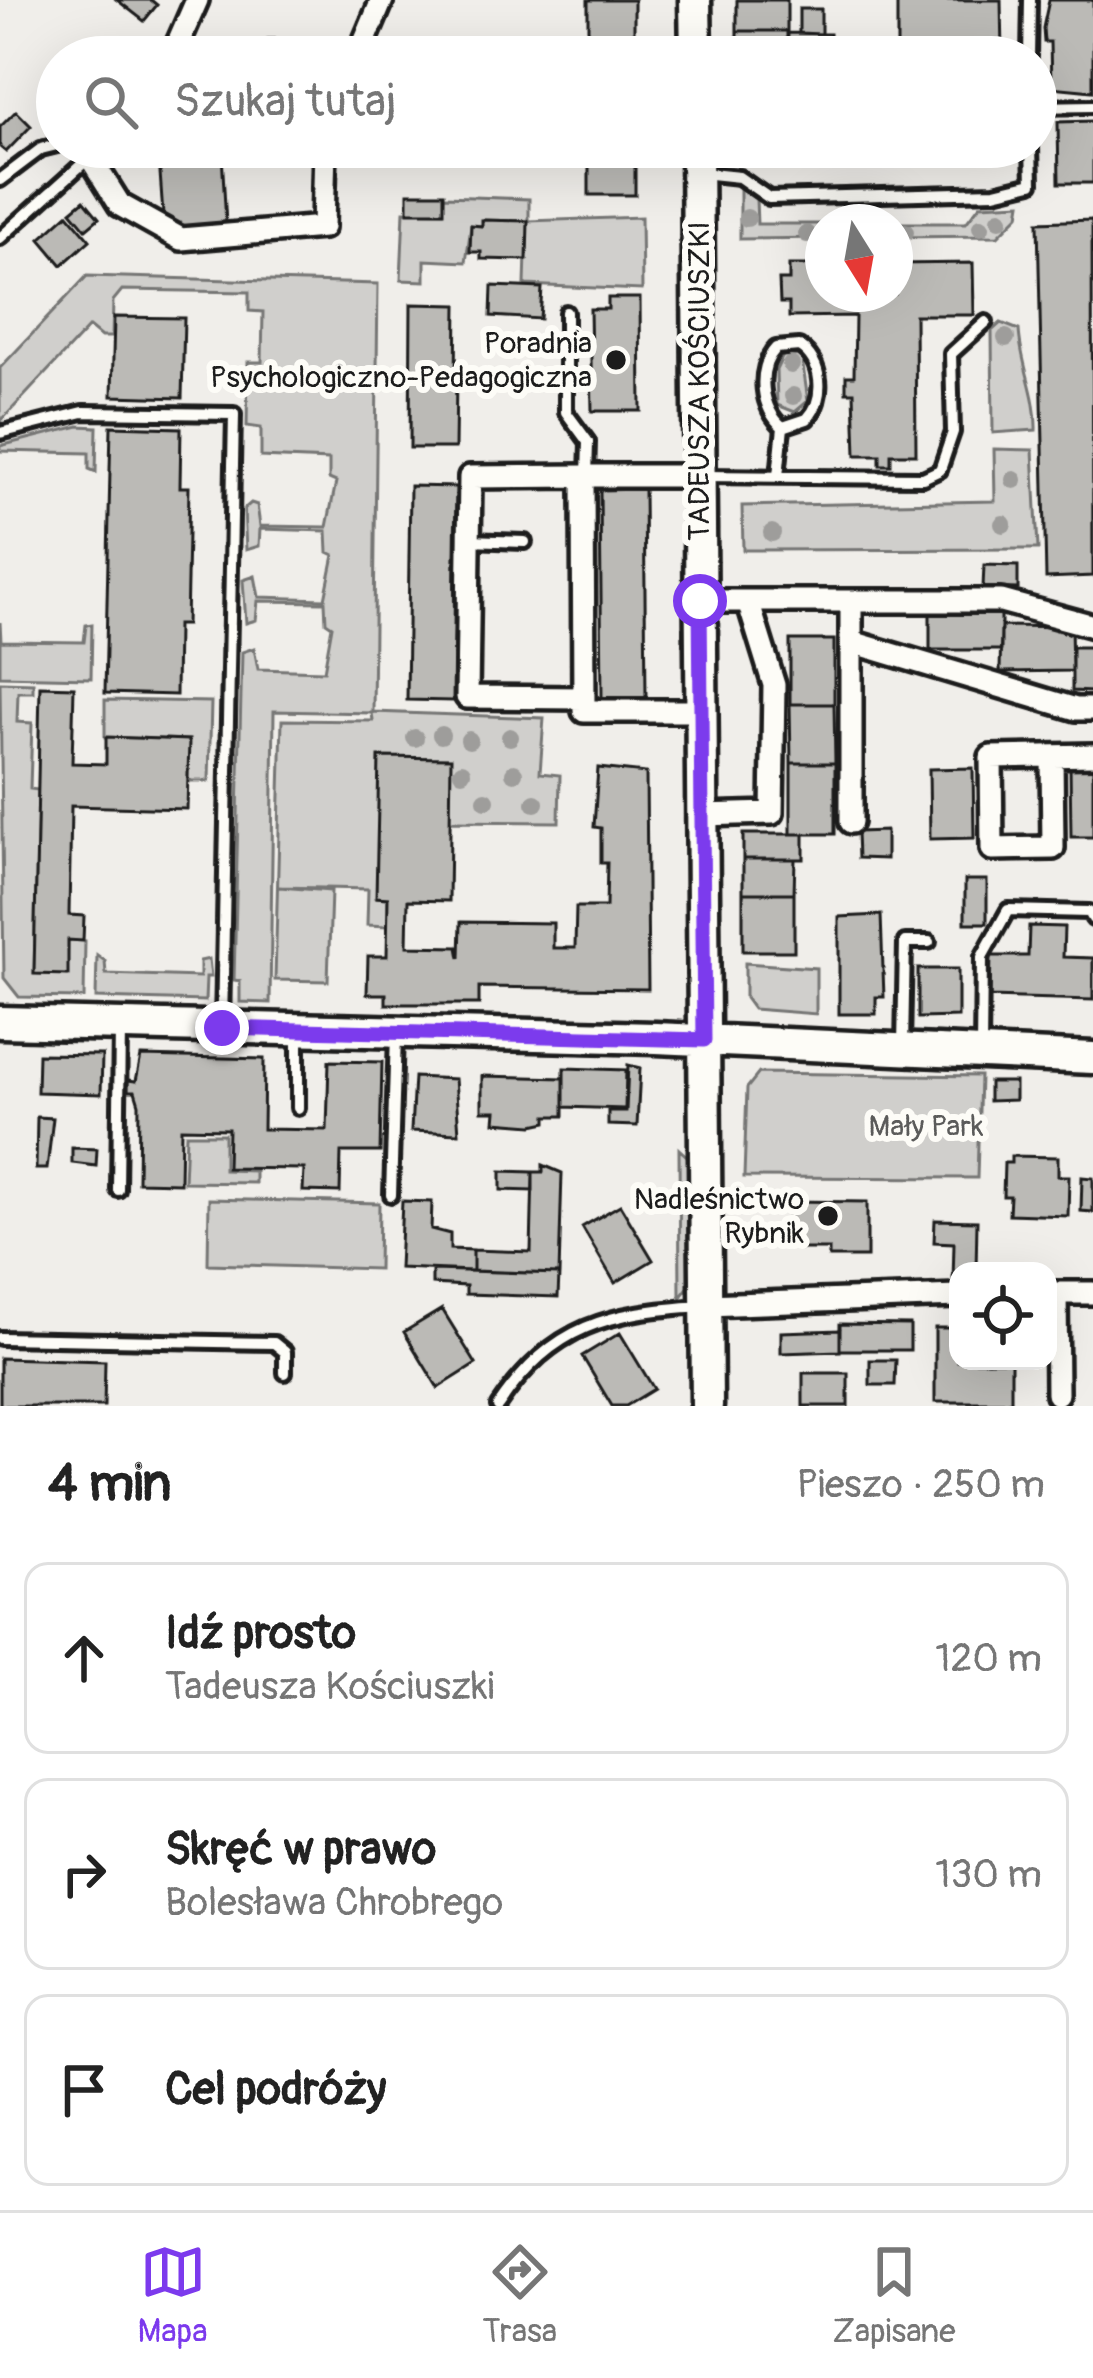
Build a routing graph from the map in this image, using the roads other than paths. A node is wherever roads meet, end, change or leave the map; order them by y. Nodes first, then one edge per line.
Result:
1 (197, 0) edge
2 (382, 0) edge
3 (695, 0) edge
4 (1030, 0) edge
5 (181, 36) edge
6 (367, 36) edge
7 (696, 36) edge
8 (1029, 36) edge
9 (1093, 106) edge
10 (1057, 107) edge
11 (36, 158) edge
12 (71, 168) edge
13 (99, 168) edge
14 (324, 168) edge
15 (698, 168) edge
16 (718, 168) edge
17 (1032, 168) edge
18 (0, 180) edge
19 (0, 238) edge
20 (566, 313) dead end
21 (986, 322) dead end
22 (783, 427) junction
23 (0, 433) edge
24 (585, 476) junction
25 (700, 476) junction
26 (778, 476) junction
27 (470, 540) junction
28 (525, 542) dead end
29 (700, 601) junction
30 (748, 601) junction
31 (850, 601) junction
32 (1093, 626) edge
33 (852, 642) junction
34 (584, 698) junction
35 (1093, 709) edge
36 (702, 711) junction
37 (1093, 755) edge
38 (1052, 756) junction
39 (702, 815) junction
40 (850, 822) dead end
41 (1093, 919) edge
42 (928, 942) dead end
43 (0, 1022) edge
44 (120, 1025) junction
45 (222, 1028) junction
46 (298, 1029) junction
47 (396, 1031) junction
48 (704, 1040) junction
49 (903, 1053) junction
50 (980, 1055) junction
51 (1093, 1058) edge
52 (298, 1108) dead end
53 (118, 1190) dead end
54 (391, 1195) dead end
55 (1057, 1293) edge
56 (1093, 1293) edge
57 (949, 1296) edge
58 (706, 1306) junction
59 (0, 1338) edge
60 (1056, 1370) edge
61 (285, 1373) dead end
62 (1057, 1394) dead end
63 (498, 1406) edge
64 (706, 1406) edge

1 - 5 street
2 - 6 street
3 - 7 street
4 - 8 lane
9 - 10 lane
11 - 18 lane
12 - 19 lane
13 - 14 street
15 - 25 street, TADEUSZA KOŚCIUSZKI
16 - 17 lane
20 - 24 lane
21 - 26 lane
22 - 22 lane
22 - 26 lane
23 - 45 lane
24 - 25 street
24 - 27 street
24 - 34 street
25 - 26 lane
25 - 29 street, TADEUSZA KOŚCIUSZKI
27 - 28 lane
27 - 34 street
29 - 30 street
29 - 36 street, TADEUSZA KOŚCIUSZKI
30 - 31 street
30 - 39 street
31 - 32 street
31 - 33 street
33 - 35 street
33 - 40 street
34 - 36 street
36 - 39 street, TADEUSZA KOŚCIUSZKI
37 - 38 street
38 - 38 street
39 - 48 street, TADEUSZA KOŚCIUSZKI
41 - 50 lane
42 - 49 lane
43 - 44 street
44 - 45 street
44 - 53 lane
45 - 46 street
46 - 47 street
46 - 52 lane
47 - 48 street
47 - 54 lane
48 - 49 street
48 - 58 street, TADEUSZA KOŚCIUSZKI
49 - 50 street
50 - 51 street
55 - 56 street
57 - 58 street
58 - 63 lane
58 - 64 street, TADEUSZA KOŚCIUSZKI
59 - 61 lane
60 - 62 street

